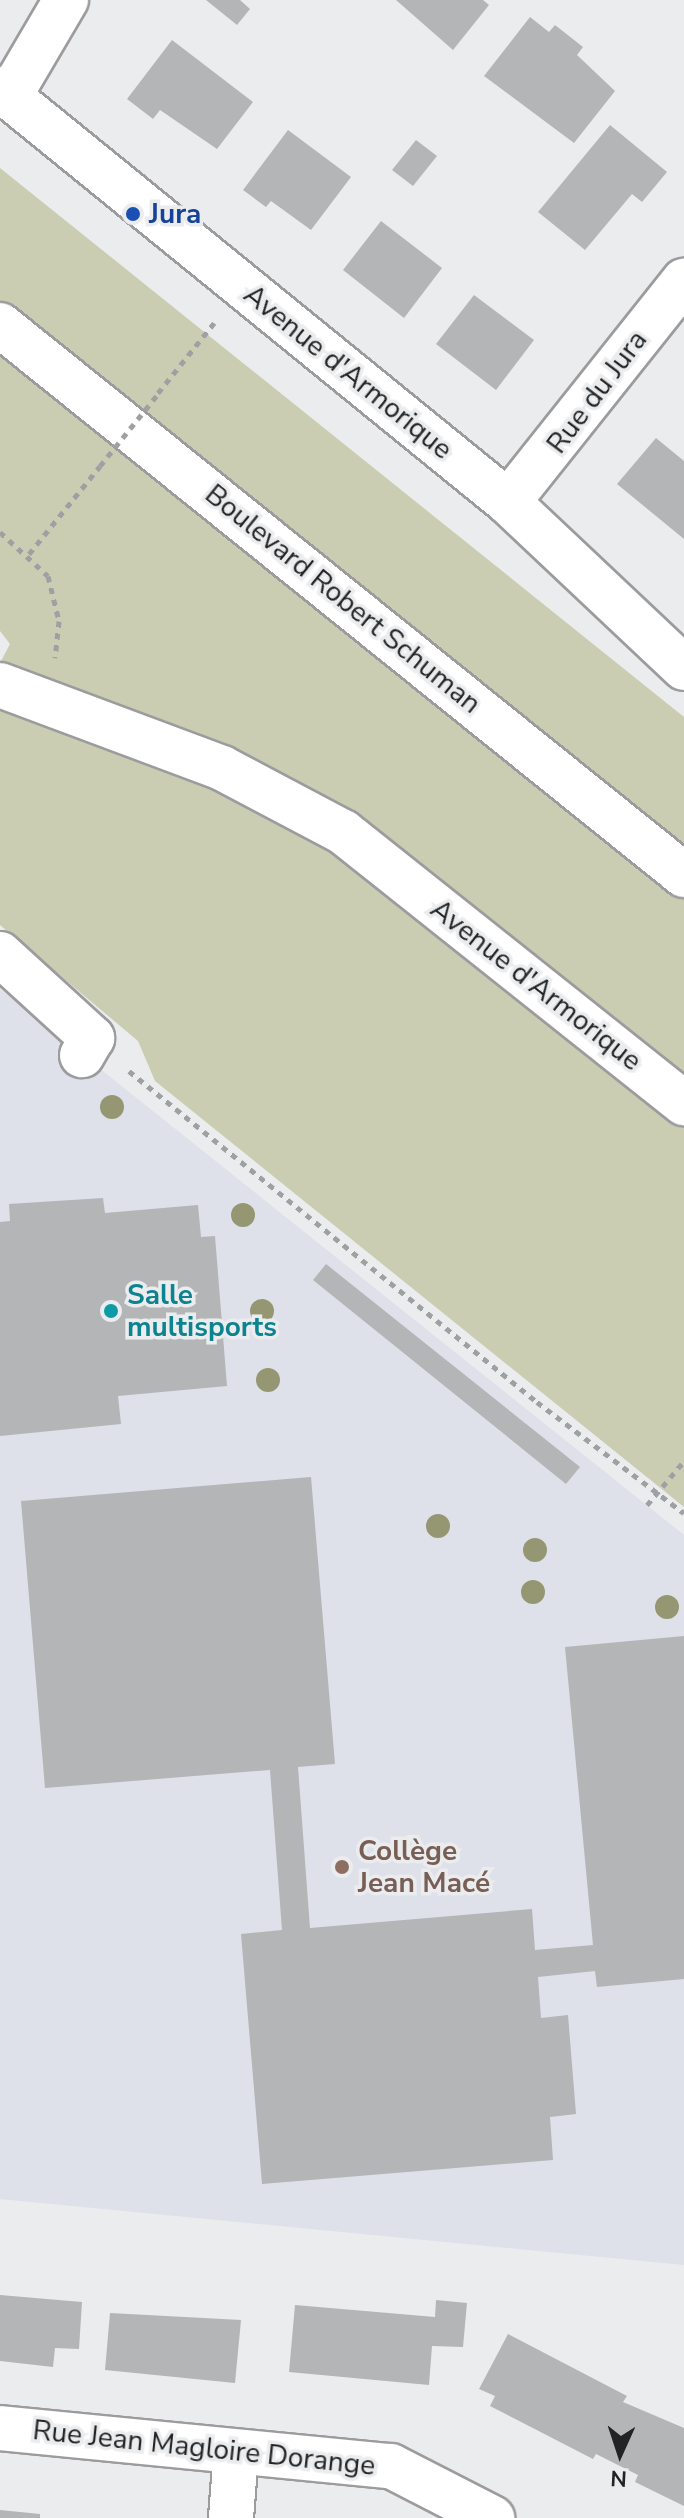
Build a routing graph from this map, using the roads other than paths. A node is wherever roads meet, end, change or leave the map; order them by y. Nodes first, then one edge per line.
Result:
1 (66, 0) edge
2 (5, 93) edge
3 (684, 281) edge
4 (0, 325) edge
5 (508, 502) junction
6 (684, 668) edge
7 (0, 685) edge
8 (684, 875) edge
9 (0, 954) edge
10 (87, 1046) road end
11 (684, 1103) edge
12 (0, 2428) edge
13 (236, 2452) junction
14 (231, 2518) edge
15 (492, 2518) edge

1 - 2 street
2 - 5 street, Avenue d'Armorique
3 - 5 street, Rue du Jura
4 - 8 street, Boulevard Robert Schuman
5 - 6 street, Avenue d'Armorique
7 - 11 street, Avenue d'Armorique
9 - 10 street
12 - 13 street, Rue Jean Magloire Dorange
13 - 14 street
13 - 15 street, Rue Jean Magloire Dorange

